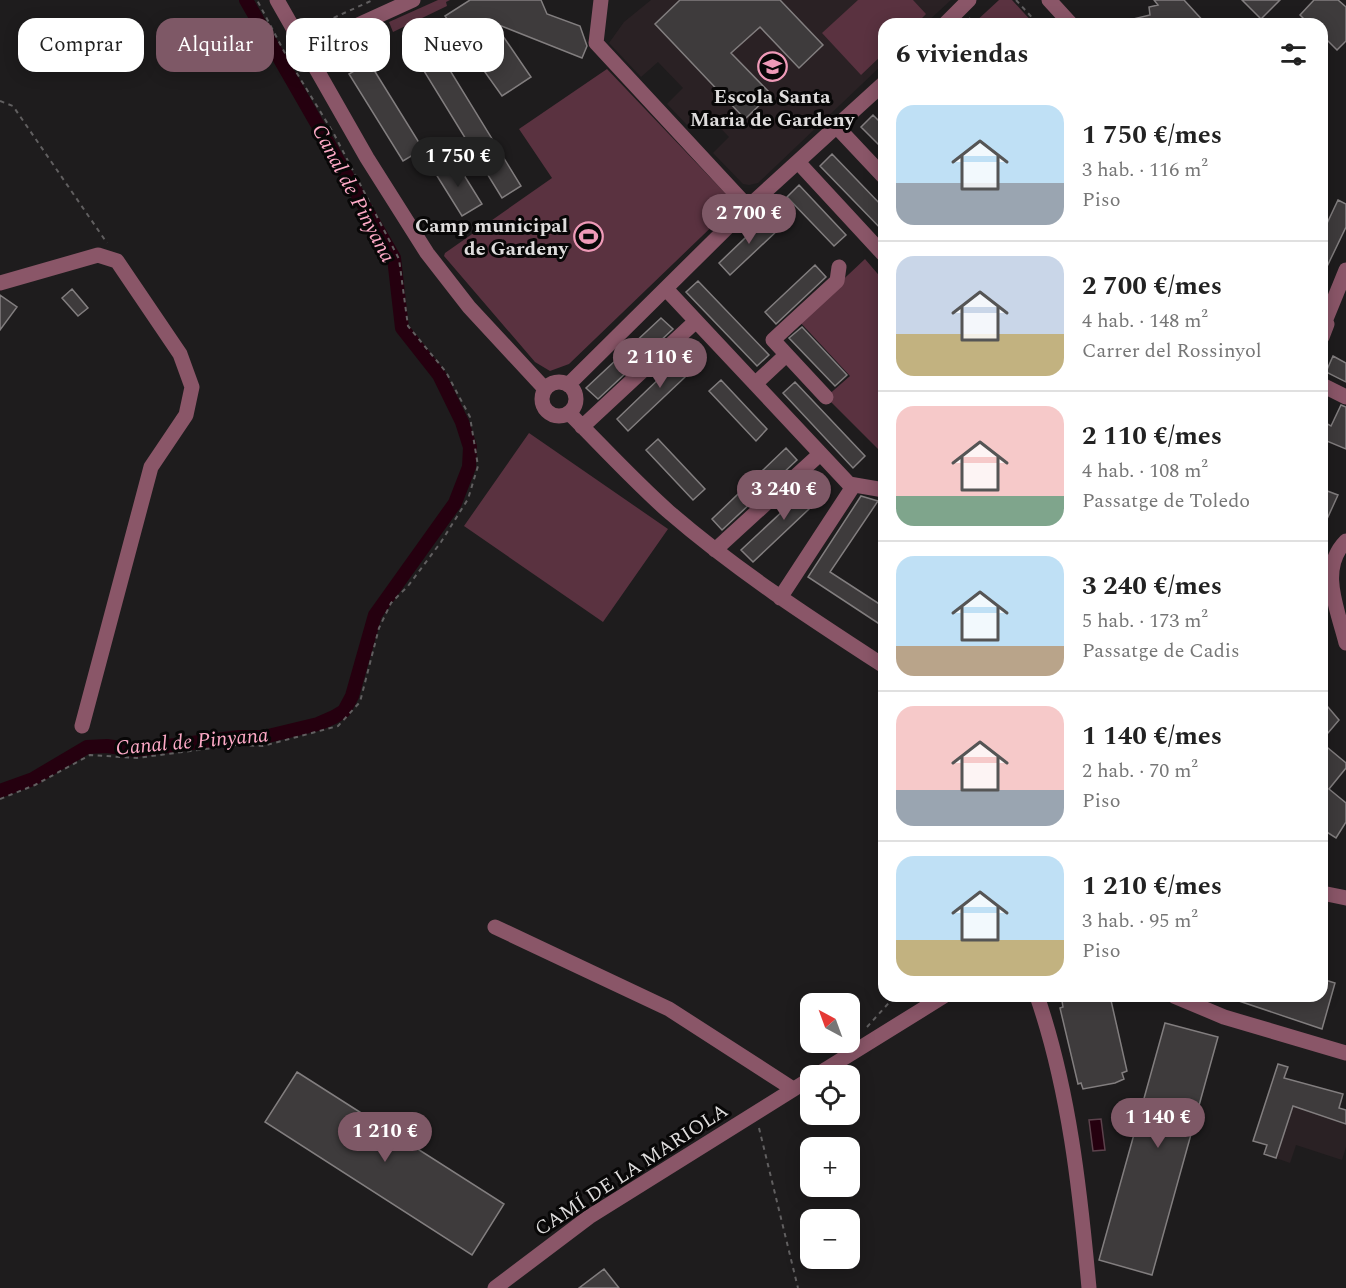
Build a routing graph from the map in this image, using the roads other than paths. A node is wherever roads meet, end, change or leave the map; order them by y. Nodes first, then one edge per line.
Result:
1 (277, 0) edge
2 (413, 0) edge
3 (601, 0) edge
4 (969, 0) edge
5 (1049, 0) edge
6 (287, 18) edge
7 (373, 18) edge
8 (951, 18) edge
9 (1066, 18) edge
10 (316, 72) edge
11 (878, 92) edge
12 (836, 126) junction
13 (798, 162) junction
14 (878, 171) edge
15 (748, 207) junction
16 (878, 249) edge
17 (839, 267) dead end
18 (1345, 273) edge
19 (0, 283) edge
20 (667, 290) junction
21 (1328, 295) edge
22 (1328, 308) edge
23 (696, 321) junction
24 (786, 355) junction
25 (755, 384) junction
26 (568, 385) junction
27 (545, 388) junction
28 (1328, 388) edge
29 (826, 397) dead end
30 (1346, 397) edge
31 (569, 413) junction
32 (582, 427) junction
33 (820, 453) junction
34 (854, 485) junction
35 (878, 489) edge
36 (1345, 542) edge
37 (715, 550) junction
38 (780, 598) junction
39 (1346, 643) edge
40 (878, 662) edge
41 (82, 726) dead end
42 (1328, 894) edge
43 (1346, 898) edge
44 (495, 927) dead end
45 (934, 1002) edge
46 (1039, 1002) edge
47 (1188, 1002) edge
48 (1346, 1053) edge
49 (833, 1065) edge
50 (800, 1085) edge
51 (793, 1089) junction
52 (495, 1288) edge
53 (1089, 1288) edge

1 - 6 street
2 - 7 street
3 - 15 street
4 - 8 street
5 - 9 street
10 - 27 street
11 - 12 street
12 - 13 street
12 - 14 street
13 - 15 street
13 - 16 street
15 - 20 street
17 - 24 street
18 - 21 street
18 - 22 street
19 - 41 street
20 - 23 street
20 - 26 street
23 - 25 street
23 - 32 street
24 - 25 street
24 - 29 street
25 - 33 street
26 - 27 street
26 - 31 street
27 - 31 street
28 - 30 street
31 - 32 street
32 - 37 street
33 - 34 street
33 - 37 street
34 - 35 street
34 - 38 street
36 - 39 street
37 - 38 street
38 - 40 street
42 - 43 street
44 - 51 street
45 - 49 street
46 - 53 street
47 - 48 street
50 - 51 street, CAMÍ DE LA MARIOLA
51 - 52 street, CAMÍ DE LA MARIOLA

